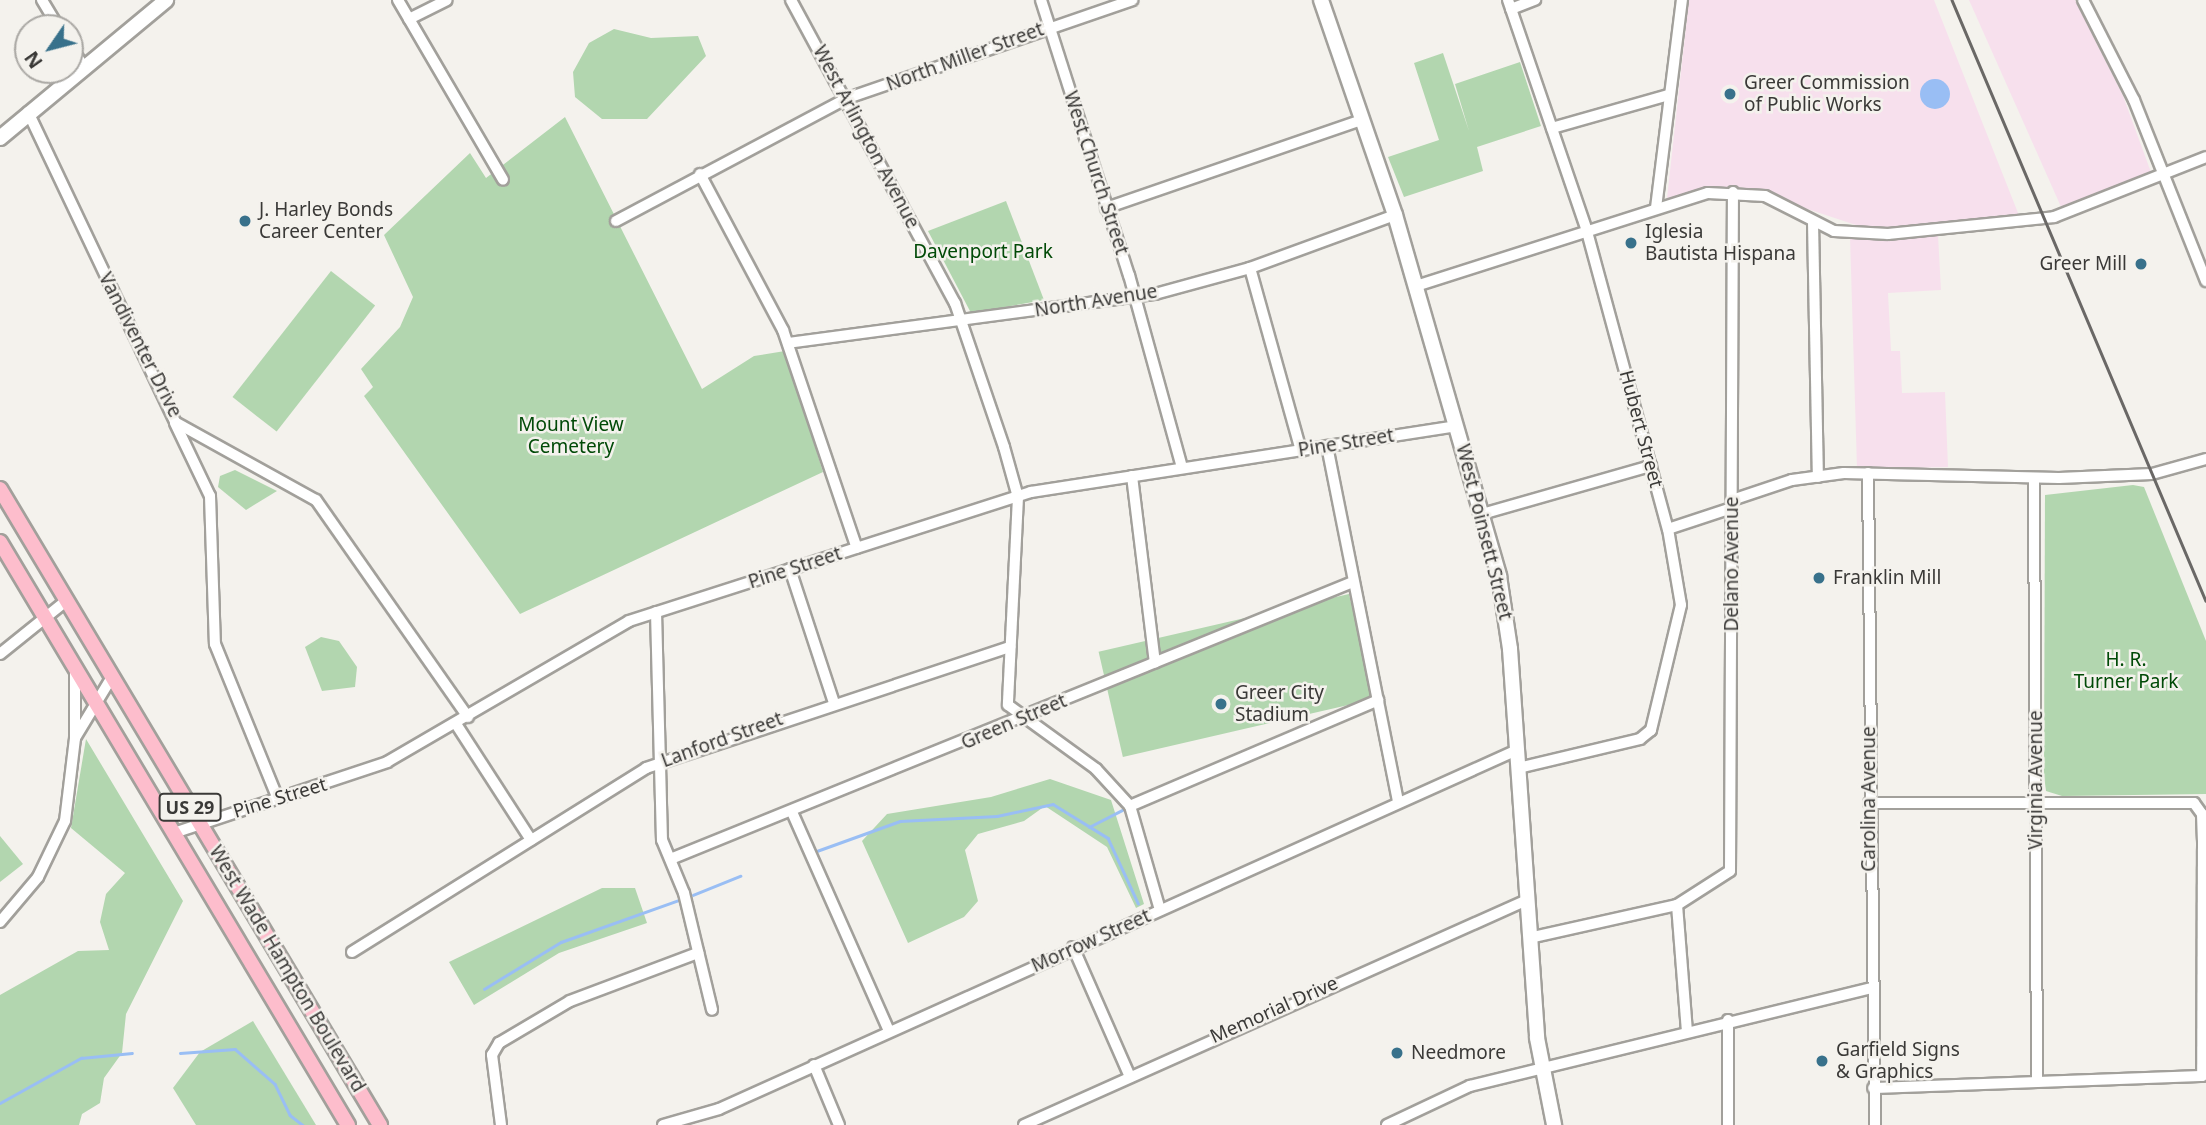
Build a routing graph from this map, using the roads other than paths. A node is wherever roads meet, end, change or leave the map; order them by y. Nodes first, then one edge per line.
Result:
1 (166, 0) edge
2 (398, 0) edge
3 (447, 0) edge
4 (791, 0) edge
5 (1041, 0) edge
6 (1132, 0) edge
7 (1321, 0) edge
8 (1535, 0) edge
9 (1682, 0) edge
10 (2083, 0) edge
11 (1510, 5) edge
12 (409, 19) junction
13 (1050, 26) junction
14 (84, 65) edge
15 (61, 84) edge
16 (1669, 95) junction
17 (845, 99) junction
18 (28, 112) junction
19 (1362, 120) junction
20 (1552, 128) junction
21 (0, 138) edge
22 (2206, 157) edge
23 (700, 174) junction
24 (2163, 175) junction
25 (503, 180) dead end
26 (1733, 192) junction
27 (1106, 208) junction
28 (1656, 208) junction
29 (1395, 215) junction
30 (616, 221) dead end
31 (1813, 222) junction
32 (1587, 228) junction
33 (1250, 268) junction
34 (2206, 281) edge
35 (1416, 286) junction
36 (1135, 296) junction
37 (963, 323) junction
38 (788, 343) junction
39 (175, 422) junction
40 (1457, 426) junction
41 (1327, 446) junction
42 (1301, 450) junction
43 (2206, 459) edge
44 (1651, 466) junction
45 (1182, 468) junction
46 (1868, 473) junction
47 (1132, 476) junction
48 (1818, 477) junction
49 (2034, 478) junction
50 (0, 489) edge
51 (1018, 497) junction
52 (1732, 504) junction
53 (1482, 513) junction
54 (1668, 529) junction
55 (0, 542) edge
56 (857, 548) junction
57 (790, 569) junction
58 (1353, 582) junction
59 (66, 601) junction
60 (656, 612) junction
61 (46, 618) junction
62 (1010, 647) junction
63 (0, 654) edge
64 (1155, 663) junction
65 (75, 667) junction
66 (112, 677) junction
67 (1378, 700) junction
68 (834, 703) junction
69 (99, 707) junction
70 (468, 718) junction
71 (1019, 719) junction
72 (456, 724) junction
73 (75, 738) junction
74 (1517, 750) junction
75 (660, 761) junction
76 (1518, 768) junction
77 (277, 797) junction
78 (2036, 800) junction
79 (1398, 801) junction
80 (1869, 803) junction
81 (1130, 806) junction
82 (792, 812) junction
83 (200, 824) junction
84 (174, 833) junction
85 (531, 840) junction
86 (673, 858) junction
87 (1527, 900) junction
88 (1677, 905) junction
89 (1160, 910) junction
90 (0, 922) edge
91 (1530, 938) junction
92 (1073, 947) junction
93 (352, 952) dead end
94 (698, 953) junction
95 (1869, 989) junction
96 (712, 1010) dead end
97 (1728, 1020) junction
98 (888, 1031) junction
99 (1687, 1031) junction
100 (814, 1065) junction
101 (1541, 1069) junction
102 (1130, 1077) junction
103 (2037, 1082) junction
104 (1873, 1088) junction
105 (348, 1125) edge
106 (380, 1125) edge
107 (502, 1125) edge
108 (663, 1125) edge
109 (839, 1125) edge
110 (1024, 1125) edge
111 (1387, 1125) edge
112 (1554, 1125) edge
113 (1728, 1125) edge
114 (1875, 1125) edge

1 - 14 main road
2 - 12 street
3 - 12 street
4 - 17 street, West Arlington Avenue
5 - 13 street, West Church Street
6 - 13 street, North Miller Street
7 - 19 main road, West Poinsett Street
8 - 11 street
9 - 16 street
10 - 24 street
11 - 20 street, Hubert Street
12 - 25 street
13 - 17 street, North Miller Street
13 - 27 street, West Church Street
15 - 18 main road
16 - 20 street
16 - 28 street
17 - 23 street, North Miller Street
17 - 37 street, West Arlington Avenue
18 - 21 main road
18 - 39 street, Vandiventer Drive
19 - 27 street
19 - 29 main road, West Poinsett Street
20 - 32 street, Hubert Street
22 - 24 street
23 - 30 street, North Miller Street
23 - 38 street
24 - 31 street
24 - 34 street
26 - 28 street
26 - 31 street
26 - 52 street, Delano Avenue
27 - 36 street, West Church Street
28 - 32 street
29 - 33 street, North Avenue
29 - 35 main road, West Poinsett Street
31 - 48 street
32 - 35 street
32 - 44 street, Hubert Street
33 - 36 street, North Avenue
33 - 42 street
35 - 40 main road, West Poinsett Street
36 - 37 street, North Avenue
36 - 45 street, West Church Street
37 - 38 street, North Avenue
37 - 51 street, West Arlington Avenue
38 - 56 street
39 - 70 street, Vandiventer Drive
39 - 77 street
40 - 41 street, Pine Street
40 - 53 main road, West Poinsett Street
41 - 42 street, Pine Street
41 - 58 street
42 - 45 street, Pine Street
43 - 49 street
44 - 53 street
44 - 54 street, Hubert Street
45 - 47 street, Pine Street
46 - 48 street
46 - 49 street
46 - 80 street, Carolina Avenue
47 - 51 street, Pine Street
47 - 64 street
48 - 52 street
49 - 78 street, Virginia Avenue
50 - 59 main road, West Wade Hampton Boulevard / US 29
51 - 56 street, Pine Street
51 - 62 street, West Arlington Avenue
52 - 54 street
52 - 88 street, Delano Avenue
53 - 74 main road, West Poinsett Street
54 - 76 street, Hubert Street
55 - 61 main road, West Wade Hampton Boulevard / US 29
56 - 57 street, Pine Street
57 - 60 street, Pine Street
57 - 68 street
58 - 64 street, Green Street
58 - 67 street
59 - 61 street
59 - 66 main road, West Wade Hampton Boulevard / US 29
60 - 70 street, Pine Street
60 - 75 street
61 - 63 street
61 - 65 main road, West Wade Hampton Boulevard / US 29
62 - 68 street, Lanford Street
62 - 71 street, West Arlington Avenue
64 - 71 street, Green Street
65 - 69 main road, West Wade Hampton Boulevard / US 29
65 - 73 street
66 - 69 street
66 - 83 main road, West Wade Hampton Boulevard / US 29
67 - 79 street
67 - 81 street
68 - 75 street, Lanford Street
69 - 73 street
69 - 84 main road, West Wade Hampton Boulevard / US 29
70 - 72 street, Pine Street
71 - 81 street
71 - 82 street, Green Street
72 - 77 street, Pine Street
72 - 85 street
73 - 90 street
74 - 76 main road, West Poinsett Street
74 - 79 street, Morrow Street
75 - 85 street, Lanford Street
75 - 86 street
76 - 87 main road, West Poinsett Street
77 - 83 street, Pine Street
78 - 80 street
78 - 103 street, Virginia Avenue
78 - 103 street
79 - 89 street, Morrow Street
80 - 95 street, Carolina Avenue
81 - 89 street
82 - 86 street, Green Street
82 - 98 street
83 - 84 street, Pine Street
83 - 106 main road, West Wade Hampton Boulevard / US 29
84 - 105 main road, West Wade Hampton Boulevard / US 29
85 - 93 street, Lanford Street
86 - 94 street
87 - 91 main road, West Poinsett Street
87 - 102 street, Memorial Drive
88 - 91 street
88 - 99 street
89 - 92 street, Morrow Street
91 - 101 main road, West Poinsett Street
92 - 98 street, Morrow Street
92 - 102 street
94 - 96 street
94 - 107 street
95 - 97 street
95 - 104 street, Carolina Avenue
97 - 99 street
97 - 113 street
98 - 100 street, Morrow Street
99 - 101 street
100 - 108 street, Morrow Street
100 - 109 street
101 - 111 street
101 - 112 main road, West Poinsett Street
102 - 110 street, Memorial Drive
103 - 104 street
104 - 114 street, Carolina Avenue

